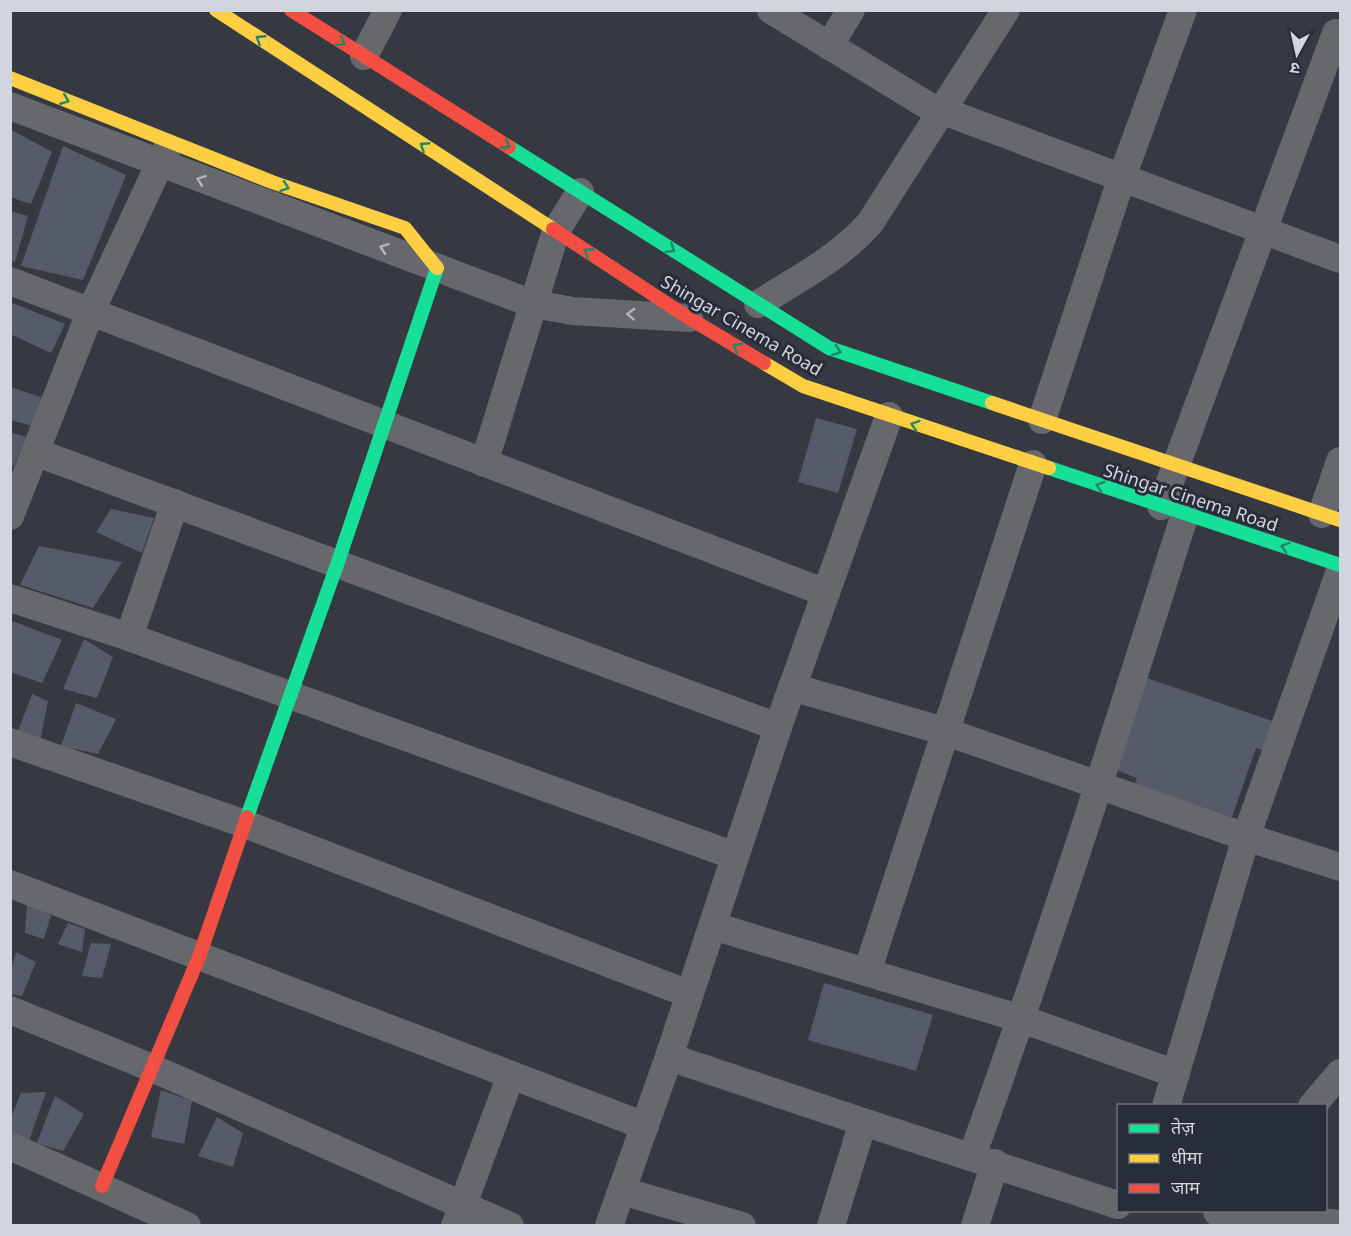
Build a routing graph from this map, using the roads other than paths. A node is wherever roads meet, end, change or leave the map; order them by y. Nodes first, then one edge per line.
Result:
1 (216, 10) edge
2 (291, 10) edge
3 (388, 10) edge
4 (771, 10) edge
5 (851, 10) edge
6 (1006, 10) edge
7 (1183, 10) edge
8 (1336, 33) dead end
9 (829, 46) junction
10 (364, 56) junction
11 (10, 78) edge
12 (10, 106) edge
13 (942, 111) junction
14 (165, 153) junction
15 (1122, 177) junction
16 (580, 192) junction
17 (1263, 230) junction
18 (556, 231) junction
19 (1341, 258) edge
20 (437, 268) junction
21 (10, 281) edge
22 (533, 304) junction
23 (758, 304) junction
24 (90, 313) junction
25 (689, 318) junction
26 (889, 417) junction
27 (1042, 420) junction
28 (382, 425) junction
29 (35, 452) junction
30 (1341, 461) edge
31 (484, 463) junction
32 (1034, 464) junction
33 (1175, 465) junction
34 (175, 503) junction
35 (1173, 510) junction
36 (10, 516) edge
37 (1331, 517) edge
38 (338, 562) junction
39 (1341, 565) edge
40 (1341, 571) edge
41 (826, 593) junction
42 (10, 598) edge
43 (129, 637) junction
44 (792, 687) junction
45 (289, 695) junction
46 (778, 726) junction
47 (947, 732) junction
48 (10, 742) edge
49 (1100, 786) junction
50 (245, 824) junction
51 (1246, 837) junction
52 (735, 856) junction
53 (1341, 867) edge
54 (10, 884) edge
55 (713, 926) junction
56 (199, 957) junction
57 (867, 972) junction
58 (689, 994) junction
59 (10, 1010) edge
60 (1022, 1019) junction
61 (669, 1057) junction
62 (152, 1068) junction
63 (1176, 1074) junction
64 (511, 1075) junction
65 (1167, 1104) edge
66 (863, 1122) junction
67 (645, 1126) junction
68 (10, 1146) edge
69 (984, 1160) junction
70 (102, 1186) junction
71 (622, 1191) junction
72 (1117, 1204) edge
73 (459, 1216) edge
74 (1213, 1216) edge
75 (1341, 1224) edge
76 (187, 1226) edge
77 (510, 1226) edge
78 (609, 1226) edge
79 (742, 1226) edge
80 (831, 1226) edge
81 (975, 1226) edge

18 -> 1 street, Shingar Cinema Road
2 -> 10 street, Shingar Cinema Road
3 - 10 street
4 - 9 street
5 - 9 street
6 - 13 street
7 - 15 street
8 - 17 street
9 - 13 street
10 -> 16 street, Shingar Cinema Road
11 -> 14 street
12 - 14 street
13 - 15 street
13 - 23 street
14 - 20 street
14 - 24 street
15 - 17 street
15 - 27 street
16 - 18 street
16 -> 23 street, Shingar Cinema Road
17 - 19 street
17 - 33 street
18 - 22 street
25 -> 18 street, Shingar Cinema Road
20 - 22 street
20 - 28 street
21 - 24 street
25 -> 22 street
22 - 31 street
23 -> 27 street, Shingar Cinema Road
24 - 28 street
24 - 29 street
26 -> 25 street, Shingar Cinema Road
32 -> 26 street, Shingar Cinema Road
26 - 41 street
27 - 33 street, Shingar Cinema Road
28 - 31 street
28 - 38 street
29 - 34 street
29 - 36 street
30 - 37 street
31 - 41 street
35 -> 32 street, Shingar Cinema Road
32 - 47 street
33 - 35 street
33 - 37 street, Shingar Cinema Road
34 - 38 street
34 - 43 street
39 -> 35 street, Shingar Cinema Road
35 - 49 street
38 - 45 street
38 - 46 street
40 - 51 street
41 - 44 street
42 - 43 street
43 - 45 street
44 - 46 street
44 - 47 street
45 - 50 street
45 - 52 street
46 - 52 street
47 - 49 street
47 - 57 street
48 - 50 street
49 - 51 street
49 - 60 street
50 - 56 street
50 - 58 street
51 - 53 street
51 - 63 street
52 - 55 street
54 - 56 street
55 - 57 street
55 - 58 street
56 - 62 street
56 - 64 street
57 - 60 street
58 - 61 street
59 - 62 street
60 - 63 street
60 - 69 street
61 - 66 street
61 - 67 street
62 - 70 street
62 - 73 street
63 - 65 street
64 - 67 street
64 - 73 street
66 - 69 street
66 - 80 street
67 - 71 street
68 - 70 street
69 - 72 street
69 - 81 street
70 - 76 street
71 - 78 street
71 - 79 street
73 - 77 street
74 - 75 street

